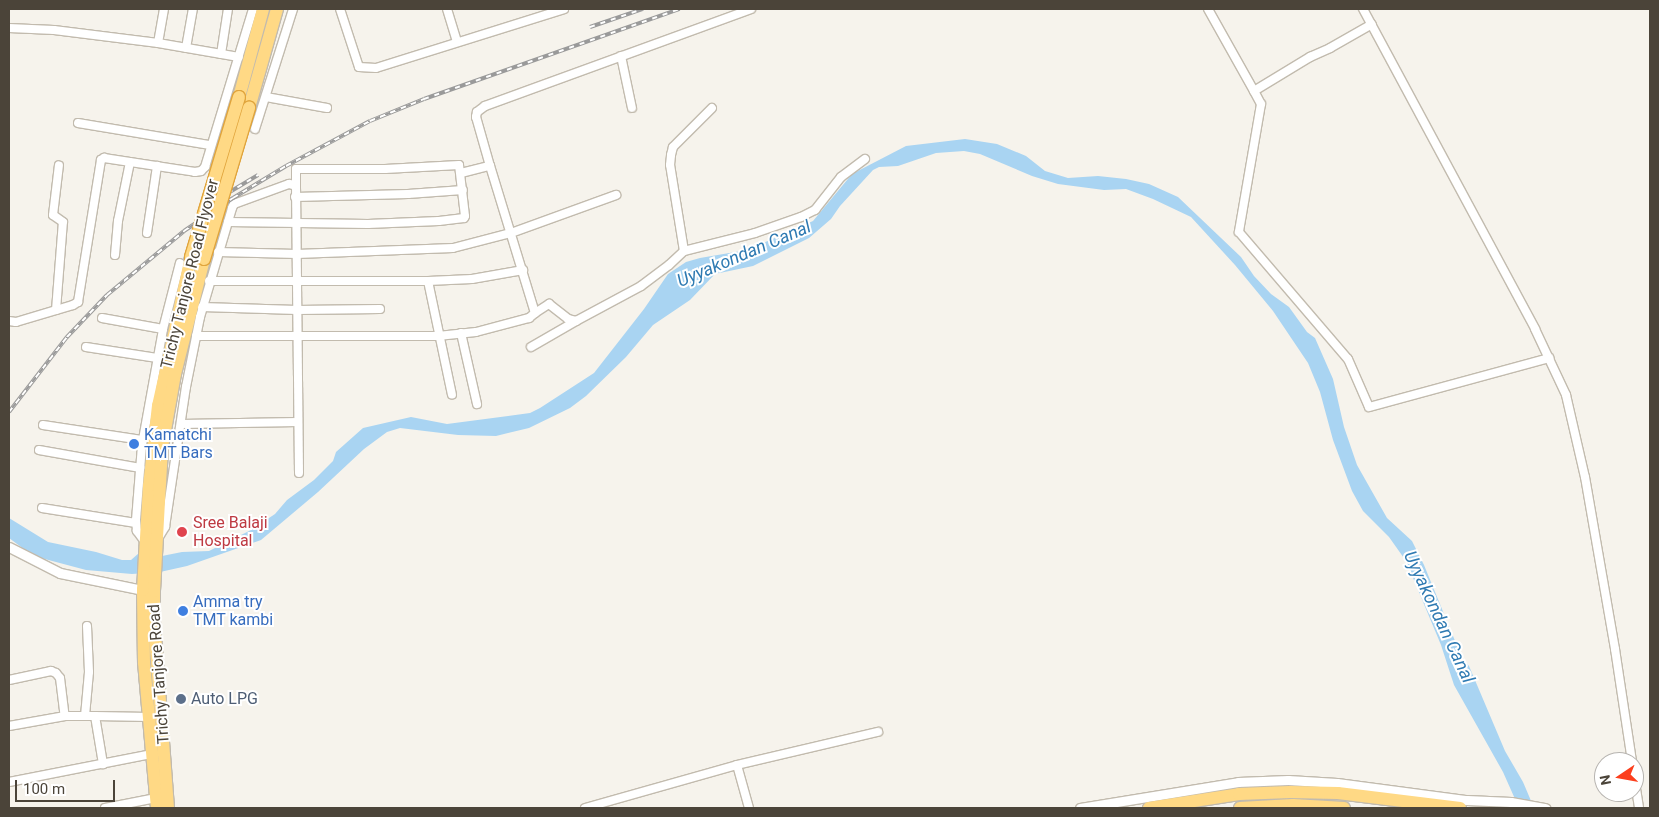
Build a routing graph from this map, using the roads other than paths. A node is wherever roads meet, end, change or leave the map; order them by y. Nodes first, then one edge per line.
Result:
1 (164, 9) edge
2 (193, 9) edge
3 (228, 9) edge
4 (253, 9) edge
5 (263, 9) edge
6 (277, 9) edge
7 (293, 9) edge
8 (340, 9) edge
9 (447, 9) edge
10 (564, 9) edge
11 (751, 9) edge
12 (1208, 9) edge
13 (1363, 9) edge
14 (1372, 24) junction
15 (9, 28) edge
16 (457, 42) junction
17 (158, 43) junction
18 (186, 48) junction
19 (220, 54) junction
20 (621, 56) junction
21 (239, 57) junction
22 (1254, 91) junction
23 (266, 97) junction
24 (327, 108) dead end
25 (632, 108) dead end
26 (712, 108) dead end
27 (78, 123) dead end
28 (256, 129) dead end
29 (210, 145) junction
30 (865, 159) dead end
31 (130, 162) junction
32 (59, 165) dead end
33 (157, 166) junction
34 (490, 166) junction
35 (461, 173) junction
36 (296, 186) junction
37 (463, 190) junction
38 (616, 195) dead end
39 (295, 197) junction
40 (228, 222) junction
41 (297, 223) junction
42 (147, 233) dead end
43 (511, 234) junction
44 (684, 251) junction
45 (218, 252) junction
46 (297, 254) junction
47 (114, 255) dead end
48 (180, 263) dead end
49 (523, 270) junction
50 (209, 281) junction
51 (296, 281) junction
52 (428, 281) junction
53 (202, 308) junction
54 (380, 309) dead end
55 (56, 310) junction
56 (297, 310) junction
57 (535, 314) junction
58 (102, 318) dead end
59 (9, 321) edge
60 (576, 321) junction
61 (163, 329) junction
62 (461, 334) junction
63 (196, 336) junction
64 (438, 336) junction
65 (296, 338) junction
66 (86, 347) dead end
67 (531, 347) dead end
68 (157, 358) junction
69 (1548, 358) junction
70 (452, 395) dead end
71 (477, 404) dead end
72 (298, 422) junction
73 (181, 424) junction
74 (42, 425) dead end
75 (142, 440) junction
76 (39, 450) dead end
77 (140, 468) junction
78 (299, 473) dead end
79 (42, 508) dead end
80 (147, 522) junction
81 (9, 546) edge
82 (152, 546) junction
83 (148, 582) junction
84 (87, 626) dead end
85 (9, 680) edge
86 (65, 716) junction
87 (85, 716) junction
88 (95, 716) junction
89 (148, 717) junction
90 (9, 726) edge
91 (878, 732) dead end
92 (1630, 752) edge
93 (152, 754) junction
94 (103, 764) junction
95 (737, 765) junction
96 (9, 782) edge
97 (157, 803) edge
98 (105, 808) edge
99 (168, 808) edge
100 (585, 808) edge
101 (749, 808) edge
102 (1080, 808) edge
103 (1149, 808) edge
104 (1240, 808) edge
105 (1344, 808) edge
106 (1460, 808) edge
107 (1543, 808) edge

1 - 17 street
2 - 18 street
3 - 19 street
4 - 21 street
5 - 80 highway, Trichy Tanjore Road Flyover, bridge
6 - 80 highway, Trichy Tanjore Road Flyover, bridge
7 - 23 street
8 - 16 street
9 - 16 street
10 - 16 street
11 - 20 street
12 - 22 street
13 - 14 street
14 - 22 street
14 - 69 street
15 - 17 street
17 - 18 street
18 - 19 street
19 - 21 street
20 - 25 street
20 - 34 street
21 - 29 street
22 - 69 street
23 - 24 street
23 - 28 street
26 - 44 street
27 - 29 street
29 - 33 street
30 - 44 street
31 - 33 street
31 - 47 street
31 - 55 street
32 - 55 street
33 - 42 street
34 - 35 street
34 - 43 street
35 - 36 street
35 - 37 street
36 - 39 street
36 - 40 street
37 - 39 street
37 - 41 street
38 - 43 street
39 - 41 street
40 - 41 street
40 - 45 street
41 - 46 street
43 - 46 street
43 - 49 street
44 - 60 street
45 - 46 street
45 - 50 street
46 - 51 street
48 - 61 street
49 - 52 street
49 - 57 street
50 - 51 street
50 - 53 street
51 - 52 street
51 - 56 street
52 - 64 street
53 - 56 street
53 - 63 street
54 - 56 street
55 - 59 street
56 - 65 street
57 - 60 street
57 - 62 street
58 - 61 street
60 - 67 street
61 - 68 street
62 - 64 street
62 - 71 street
63 - 65 street
63 - 73 street
64 - 65 street
64 - 70 street
65 - 72 street
66 - 68 street
68 - 75 street
69 - 92 street
72 - 73 street
72 - 78 street
73 - 82 street
74 - 75 street
75 - 77 street
76 - 77 street
77 - 80 street
79 - 80 street
80 - 82 highway, Trichy Tanjore Road Flyover
80 - 82 street
81 - 83 street
82 - 83 highway, Trichy Tanjore Road
83 - 89 highway, Trichy Tanjore Road
83 - 99 highway, Trichy Tanjore Road
84 - 87 street
85 - 86 street
86 - 87 street
86 - 90 street
87 - 88 street
88 - 89 street
88 - 94 street
89 - 93 highway, Trichy Tanjore Road
91 - 95 street
93 - 94 street
93 - 97 highway, Trichy Tanjore Road
94 - 96 street
95 - 100 street
95 - 101 street
97 - 98 street
102 - 107 street
103 - 106 highway
104 - 105 highway

